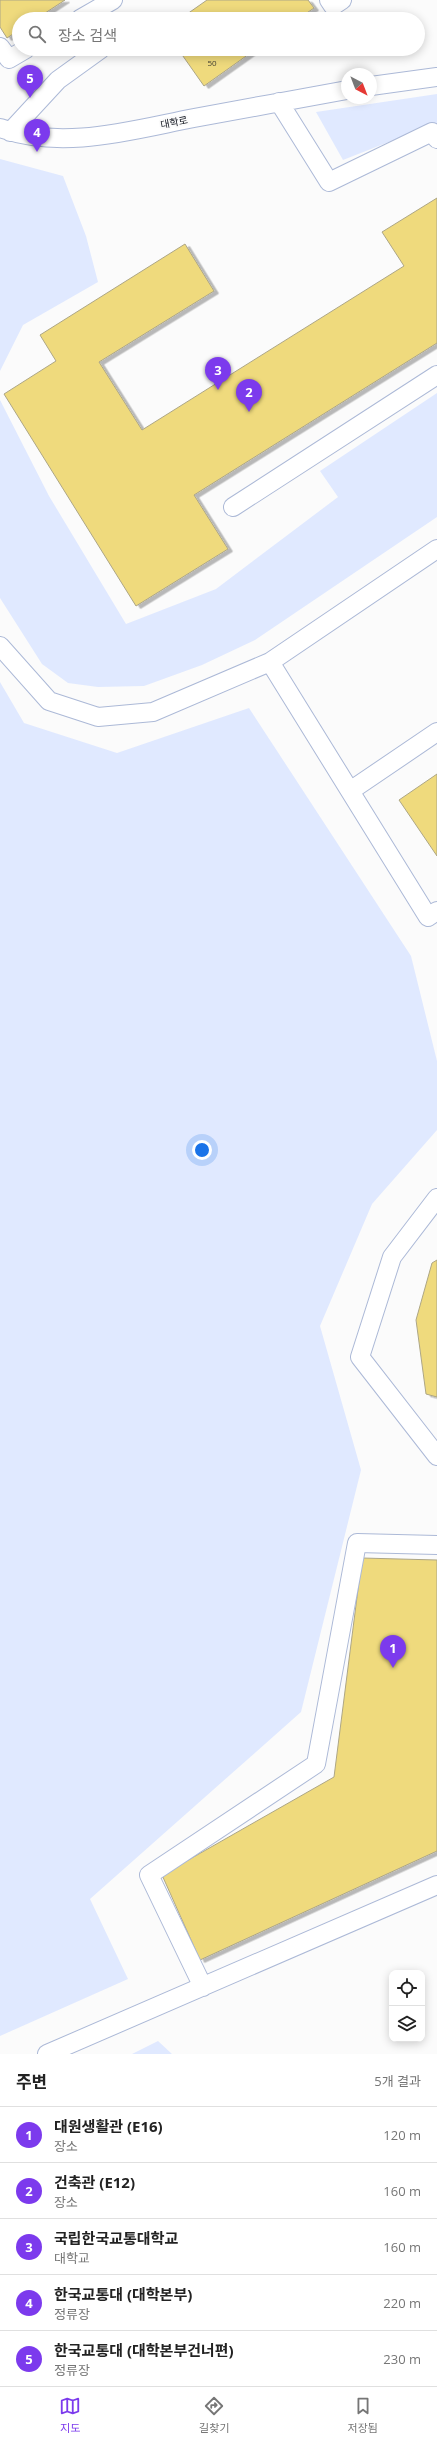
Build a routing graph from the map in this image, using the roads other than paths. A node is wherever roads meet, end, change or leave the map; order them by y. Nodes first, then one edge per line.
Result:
1 (113, 0) edge
2 (329, 0) edge
3 (342, 0) edge
4 (92, 12) edge
5 (0, 47) edge
6 (14, 56) edge
7 (92, 56) edge
8 (437, 77) edge
9 (377, 85) edge
10 (341, 91) edge
11 (279, 102) junction
12 (5, 130) edge
13 (437, 139) edge
14 (437, 375) edge
15 (233, 507) dead end
16 (437, 549) edge
17 (0, 646) edge
18 (270, 662) junction
19 (437, 732) edge
20 (350, 791) junction
21 (437, 911) edge
22 (437, 1198) edge
23 (437, 1456) edge
24 (437, 1545) edge
25 (437, 1885) edge
26 (203, 1987) junction
27 (47, 2054) edge

1 - 4 lane
2 - 3 lane
5 - 6 lane
7 - 12 lane
8 - 9 lane
10 - 11 lane, 대학로
11 - 12 lane, 대학로
11 - 13 lane
14 - 15 lane
16 - 18 lane
17 - 18 lane
18 - 20 lane
19 - 20 lane
20 - 21 lane
22 - 23 lane
24 - 26 lane
25 - 26 lane
26 - 27 lane

